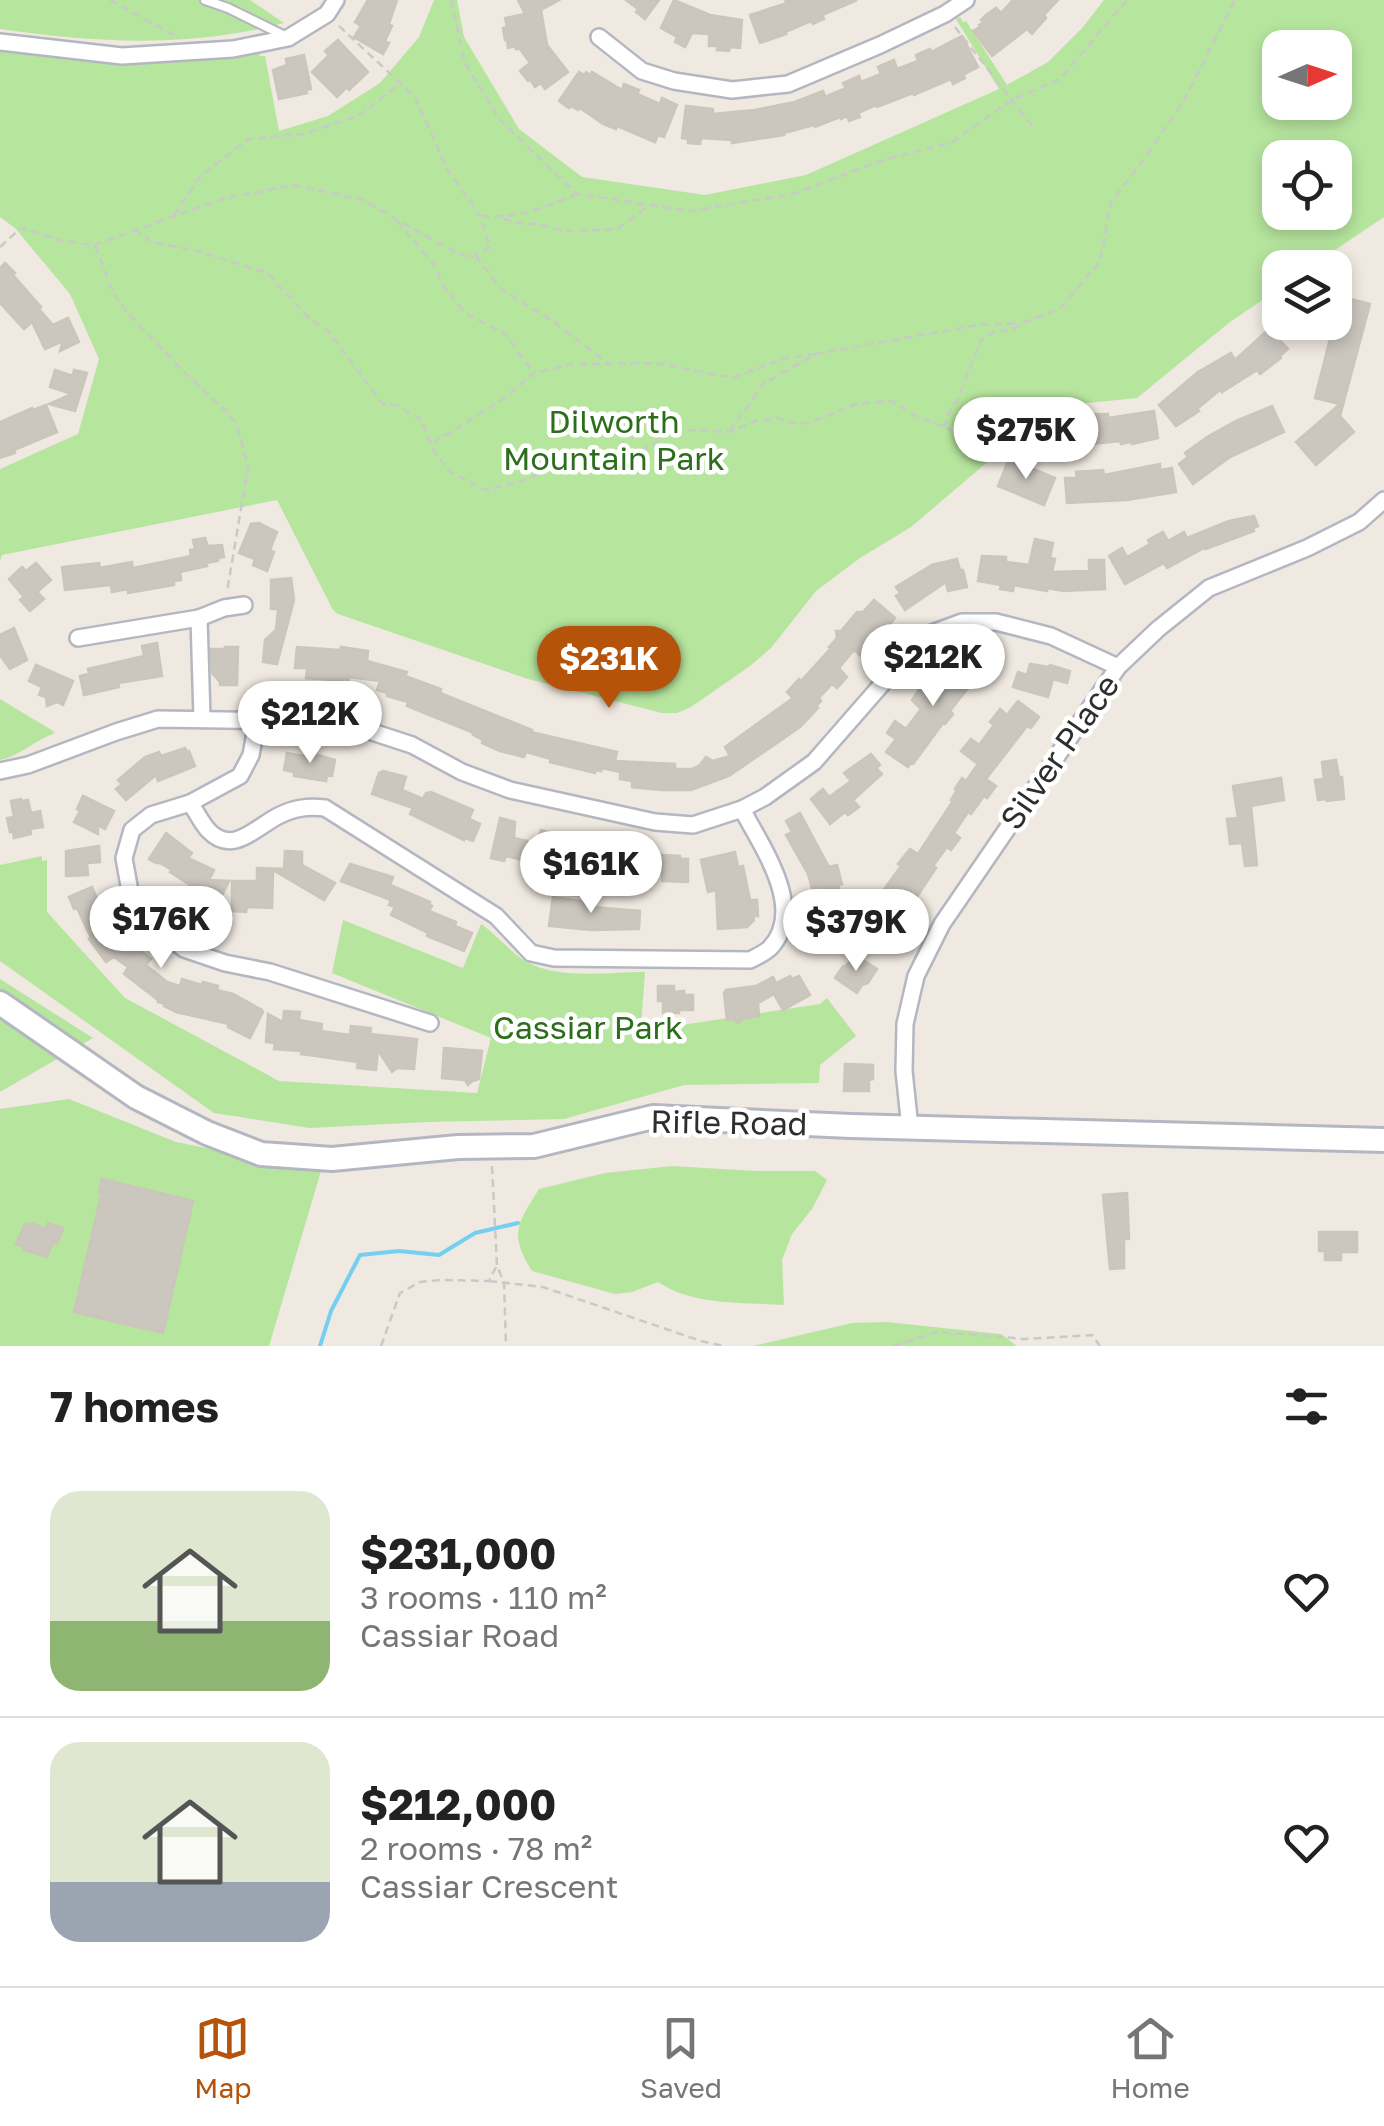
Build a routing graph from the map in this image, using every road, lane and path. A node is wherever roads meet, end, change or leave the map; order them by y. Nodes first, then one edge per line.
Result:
1 (110, 0) edge
2 (205, 0) edge
3 (451, 0) edge
4 (966, 0) edge
5 (1127, 0) edge
6 (1234, 0) edge
7 (332, 7) edge
8 (941, 7) edge
9 (599, 36) dead end
10 (288, 38) junction
11 (0, 42) edge
12 (203, 51) junction
13 (400, 83) junction
14 (1012, 100) junction
15 (1034, 128) dead end
16 (577, 194) junction
17 (649, 205) junction
18 (173, 216) junction
19 (480, 216) junction
20 (394, 218) junction
21 (503, 219) junction
22 (134, 229) junction
23 (94, 245) junction
24 (0, 247) edge
25 (475, 255) junction
26 (1022, 322) junction
27 (816, 354) junction
28 (608, 364) junction
29 (534, 373) junction
30 (943, 427) junction
31 (951, 430) dead end
32 (729, 432) junction
33 (432, 444) junction
34 (1384, 500) edge
35 (244, 605) dead end
36 (224, 608) junction
37 (199, 618) junction
38 (78, 638) dead end
39 (1118, 667) junction
40 (202, 718) junction
41 (256, 722) junction
42 (0, 770) edge
43 (190, 802) junction
44 (742, 808) junction
45 (0, 1003) edge
46 (430, 1023) dead end
47 (910, 1128) junction
48 (1384, 1140) edge
49 (492, 1160) dead end
50 (497, 1266) junction
51 (489, 1281) junction
52 (504, 1282) junction
53 (380, 1346) edge
54 (506, 1346) edge
55 (723, 1346) edge
56 (893, 1346) edge
57 (1100, 1346) edge

1 - 12 path
2 - 10 lane
3 - 16 path
4 - 8 street
5 - 14 path
6 - 26 path
7 - 10 street
7 - 13 path
8 - 9 street
8 - 14 path
10 - 12 street
11 - 12 street
13 - 18 path
13 - 19 path
14 - 15 path
14 - 17 path
16 - 17 path
16 - 21 path
17 - 21 path
18 - 20 path
18 - 22 path
19 - 21 path
19 - 25 path
20 - 25 path
20 - 29 path
22 - 23 path
22 - 33 path
23 - 24 path
23 - 36 path
25 - 28 path
26 - 27 path
26 - 30 path
27 - 28 path
27 - 32 path
28 - 29 path
29 - 33 path
30 - 31 path
30 - 32 path
32 - 33 path
34 - 39 street, Silver Place
35 - 36 street
36 - 37 street
37 - 38 street
37 - 40 street
39 - 44 street
39 - 47 street, Silver Place
40 - 41 street
40 - 42 street
41 - 43 street
41 - 44 street
43 - 44 street
43 - 46 street
45 - 47 street, Rifle Road
47 - 48 street, Rifle Road
49 - 50 path
50 - 51 path
50 - 52 path
51 - 52 path
51 - 53 path
52 - 54 path
52 - 55 path
56 - 57 path

